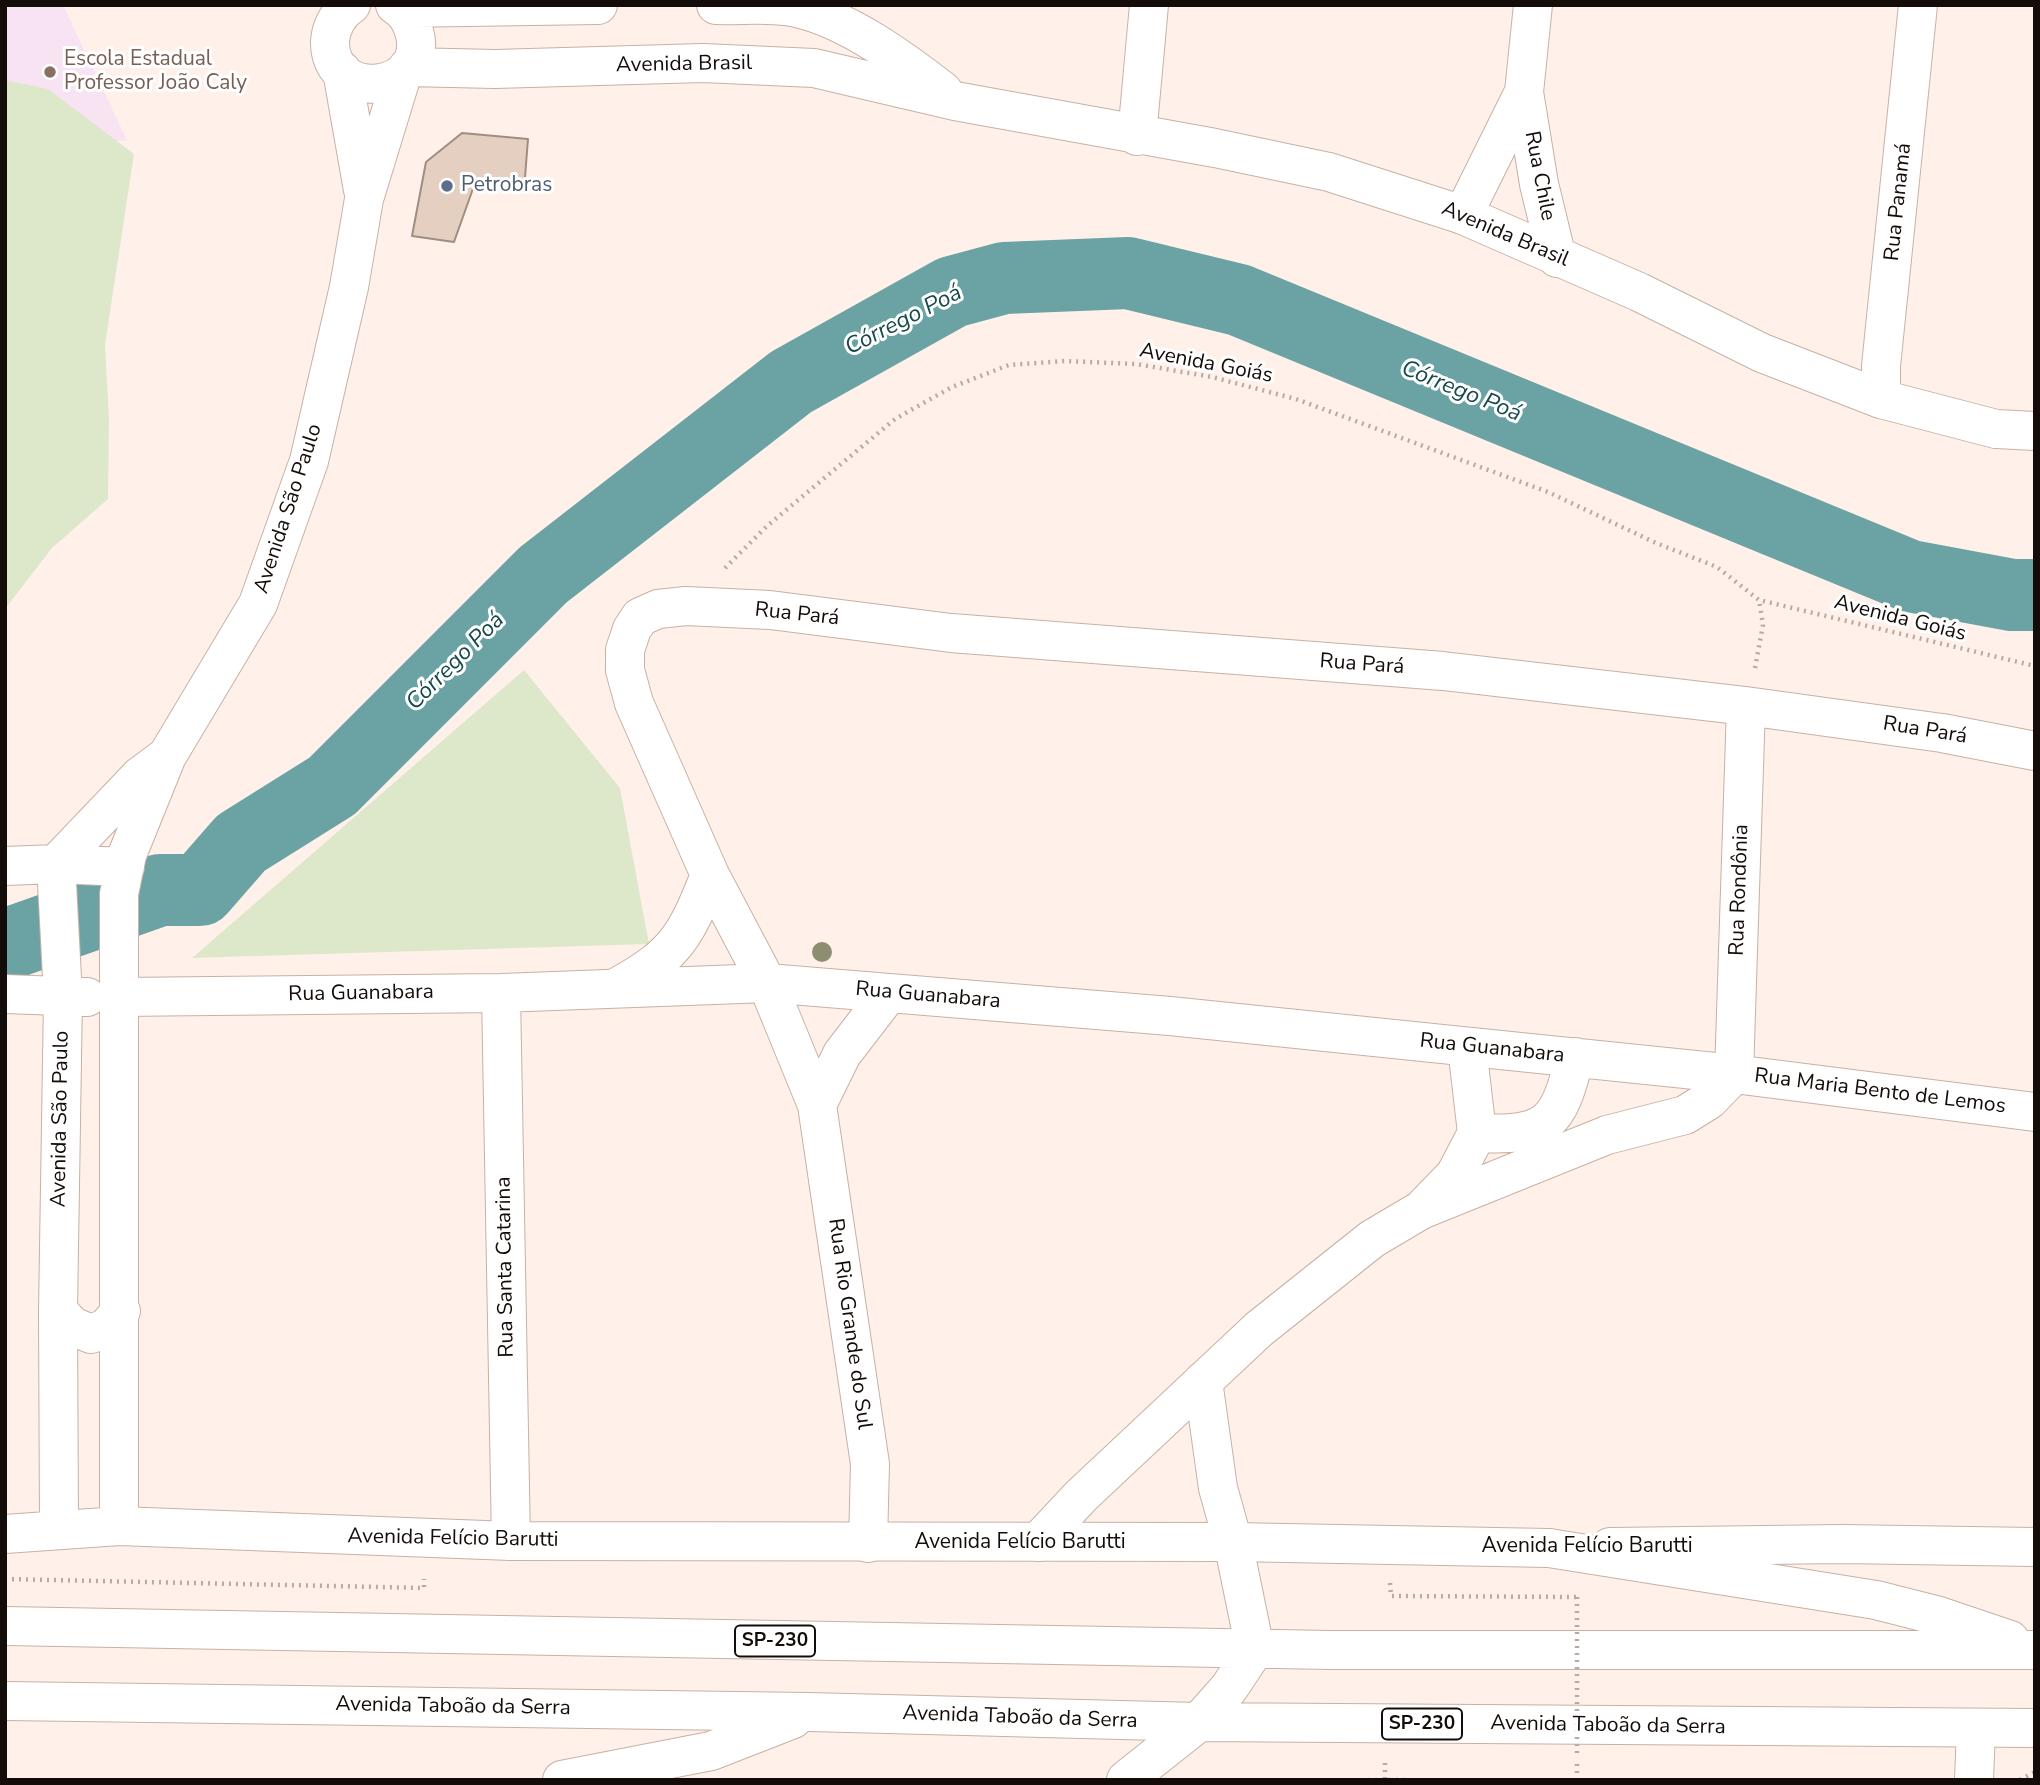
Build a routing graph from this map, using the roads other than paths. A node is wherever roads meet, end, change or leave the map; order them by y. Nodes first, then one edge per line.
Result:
1 (598, 5) edge
2 (716, 5) edge
3 (729, 5) edge
4 (1149, 5) edge
5 (1533, 5) edge
6 (1918, 5) edge
7 (398, 6) edge
8 (813, 9) edge
9 (336, 14) edge
10 (778, 64) junction
11 (342, 71) junction
12 (405, 71) junction
13 (1524, 92) junction
14 (955, 101) junction
15 (1137, 135) junction
16 (364, 199) junction
17 (1463, 215) junction
18 (1557, 258) junction
19 (1881, 399) junction
20 (2035, 431) edge
21 (687, 606) joint
22 (1746, 706) junction
23 (2035, 751) edge
24 (167, 756) junction
25 (5, 866) edge
26 (710, 875) junction
27 (56, 879) junction
28 (118, 881) junction
29 (767, 983) junction
30 (63, 986) junction
31 (619, 986) junction
32 (118, 987) junction
33 (501, 993) junction
34 (889, 993) junction
35 (5, 994) edge
36 (1467, 1047) junction
37 (1575, 1057) junction
38 (1734, 1074) junction
39 (817, 1105) junction
40 (2035, 1112) edge
41 (1477, 1133) junction
42 (1552, 1139) junction
43 (1421, 1210) junction
44 (58, 1311) junction
45 (121, 1311) junction
46 (120, 1373) junction
47 (59, 1374) junction
48 (1203, 1381) junction
49 (119, 1526) junction
50 (59, 1529) junction
51 (5, 1534) edge
52 (511, 1541) junction
53 (1038, 1542) junction
54 (1233, 1542) junction
55 (868, 1543) junction
56 (2035, 1547) edge
57 (1549, 1548) junction
58 (5, 1626) edge
59 (1255, 1649) junction
60 (2035, 1650) edge
61 (5, 1701) edge
62 (809, 1712) junction
63 (1199, 1722) junction
64 (2035, 1728) edge
65 (1976, 1729) junction
66 (562, 1780) edge
67 (1126, 1780) edge
68 (1974, 1780) edge

1 - 7 main road
2 - 3 main road, Avenida Brasil
3 - 8 main road, Avenida Brasil
4 - 15 main road
5 - 13 main road, Rua Chile
6 - 19 main road, Rua Panamá
7 - 12 main road, Avenida São Paulo
8 - 10 main road
8 - 14 main road, Avenida Brasil
9 - 11 main road, Avenida São Paulo
10 - 12 main road, Avenida Brasil
10 - 14 main road, Avenida Brasil
11 - 12 main road, Avenida Brasil
11 - 16 main road, Avenida São Paulo
12 - 16 main road, Avenida São Paulo
13 - 17 main road, Rua Chile
13 - 18 main road, Rua Chile
14 - 15 main road, Avenida Brasil
15 - 17 main road, Avenida Brasil
16 - 24 main road, Avenida São Paulo
17 - 18 main road, Avenida Brasil
18 - 19 main road, Avenida Brasil
19 - 20 main road, Avenida Brasil
21 - 22 main road, Rua Pará
21 - 26 main road, Rua Rio Grande do Sul
22 - 23 main road, Rua Pará
22 - 38 main road, Rua Rondônia
24 - 27 main road, Avenida São Paulo
24 - 28 main road, Avenida São Paulo
25 - 27 main road
26 - 29 main road, Rua Rio Grande do Sul
26 - 31 main road
27 - 28 main road
27 - 30 main road, Avenida São Paulo
28 - 32 main road, Avenida São Paulo
29 - 31 main road, Rua Guanabara
29 - 34 main road, Rua Guanabara
29 - 39 main road, Rua Rio Grande do Sul
30 - 32 main road, Rua Guanabara
30 - 35 main road, Rua Guanabara
30 - 44 main road, Avenida São Paulo
31 - 33 main road, Rua Guanabara
32 - 33 main road, Rua Guanabara
32 - 45 main road, Avenida São Paulo
33 - 52 main road, Rua Santa Catarina
34 - 36 main road, Rua Guanabara
34 - 39 main road
36 - 37 main road, Rua Guanabara
36 - 41 main road
37 - 38 main road, Rua Guanabara
37 - 42 main road
38 - 40 main road, Rua Maria Bento de Lemos
38 - 42 main road, Rua Maria Bento de Lemos
39 - 55 main road, Rua Rio Grande do Sul
41 - 42 main road
41 - 43 main road, Rua Maria Bento de Lemos
42 - 43 main road, Rua Maria Bento de Lemos
43 - 48 main road, Rua Maria Bento de Lemos
44 - 45 main road
44 - 47 main road, Avenida São Paulo
45 - 46 main road, Avenida São Paulo
46 - 47 main road
46 - 49 main road, Avenida São Paulo
47 - 50 main road, Avenida São Paulo
48 - 53 main road, Rua Maria Bento de Lemos
48 - 54 main road
49 - 50 main road, Avenida Felício Barutti
49 - 52 main road, Avenida Felício Barutti
50 - 51 main road, Avenida Felício Barutti
52 - 55 main road, Avenida Felício Barutti
53 - 54 main road, Avenida Felício Barutti
53 - 55 main road, Avenida Felício Barutti
54 - 57 main road, Avenida Felício Barutti
54 - 59 main road
56 - 57 main road, Avenida Felício Barutti
57 - 60 main road
58 - 59 main road, SP-230
59 - 60 main road, SP-230
59 - 63 main road
61 - 62 main road, Avenida Taboão da Serra / SP-230
62 - 63 main road, Avenida Taboão da Serra / SP-230
62 - 66 main road
63 - 65 main road, Avenida Taboão da Serra / SP-230
63 - 67 main road
64 - 65 main road, Avenida Taboão da Serra / SP-230
65 - 68 main road

